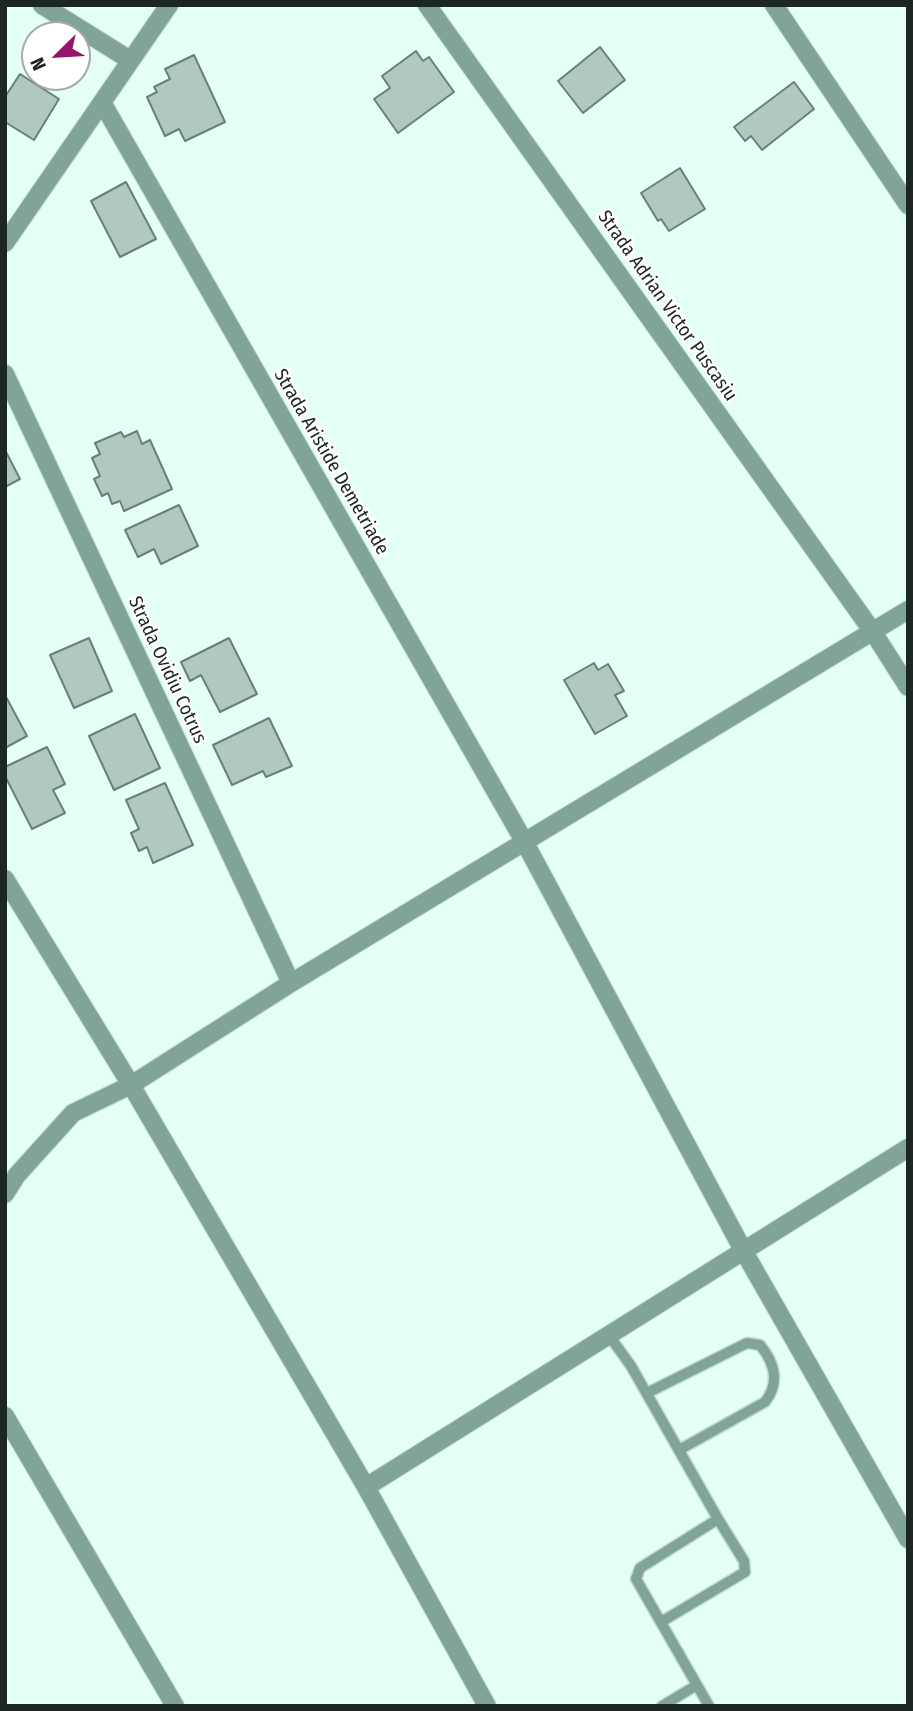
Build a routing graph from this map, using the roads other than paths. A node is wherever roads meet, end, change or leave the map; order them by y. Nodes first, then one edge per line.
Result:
1 (42, 5) edge
2 (169, 5) edge
3 (427, 5) edge
4 (774, 5) edge
5 (130, 60) junction
6 (103, 104) junction
7 (908, 205) edge
8 (5, 243) edge
9 (5, 374) edge
10 (908, 610) edge
11 (873, 632) junction
12 (908, 687) edge
13 (524, 841) junction
14 (5, 879) edge
15 (291, 983) junction
16 (131, 1085) junction
17 (908, 1148) edge
18 (5, 1194) edge
19 (743, 1250) junction
20 (608, 1334) junction
21 (647, 1393) junction
22 (5, 1416) edge
23 (679, 1450) junction
24 (366, 1487) junction
25 (718, 1519) junction
26 (908, 1539) edge
27 (661, 1622) junction
28 (697, 1685) junction
29 (175, 1706) edge
30 (487, 1706) edge
31 (662, 1706) edge
32 (709, 1706) edge

1 - 5 street
2 - 5 street
3 - 11 street, Strada Adrian Victor Puscasiu
4 - 7 street
5 - 6 street
6 - 8 street
6 - 13 street, Strada Aristide Demetriade
9 - 15 street, Strada Ovidiu Cotrus
10 - 11 street
11 - 12 street, Strada Adrian Victor Puscasiu
11 - 13 street
13 - 15 street
13 - 19 street, Strada Aristide Demetriade
14 - 16 street
15 - 16 street
16 - 18 street
16 - 24 street
17 - 19 street
19 - 20 street
19 - 26 street, Strada Aristide Demetriade
20 - 21 lane
20 - 24 street
21 - 23 lane
21 - 23 lane
22 - 29 street
23 - 25 lane
24 - 30 street
25 - 27 lane
25 - 27 lane
27 - 28 lane
28 - 31 lane
28 - 32 lane

